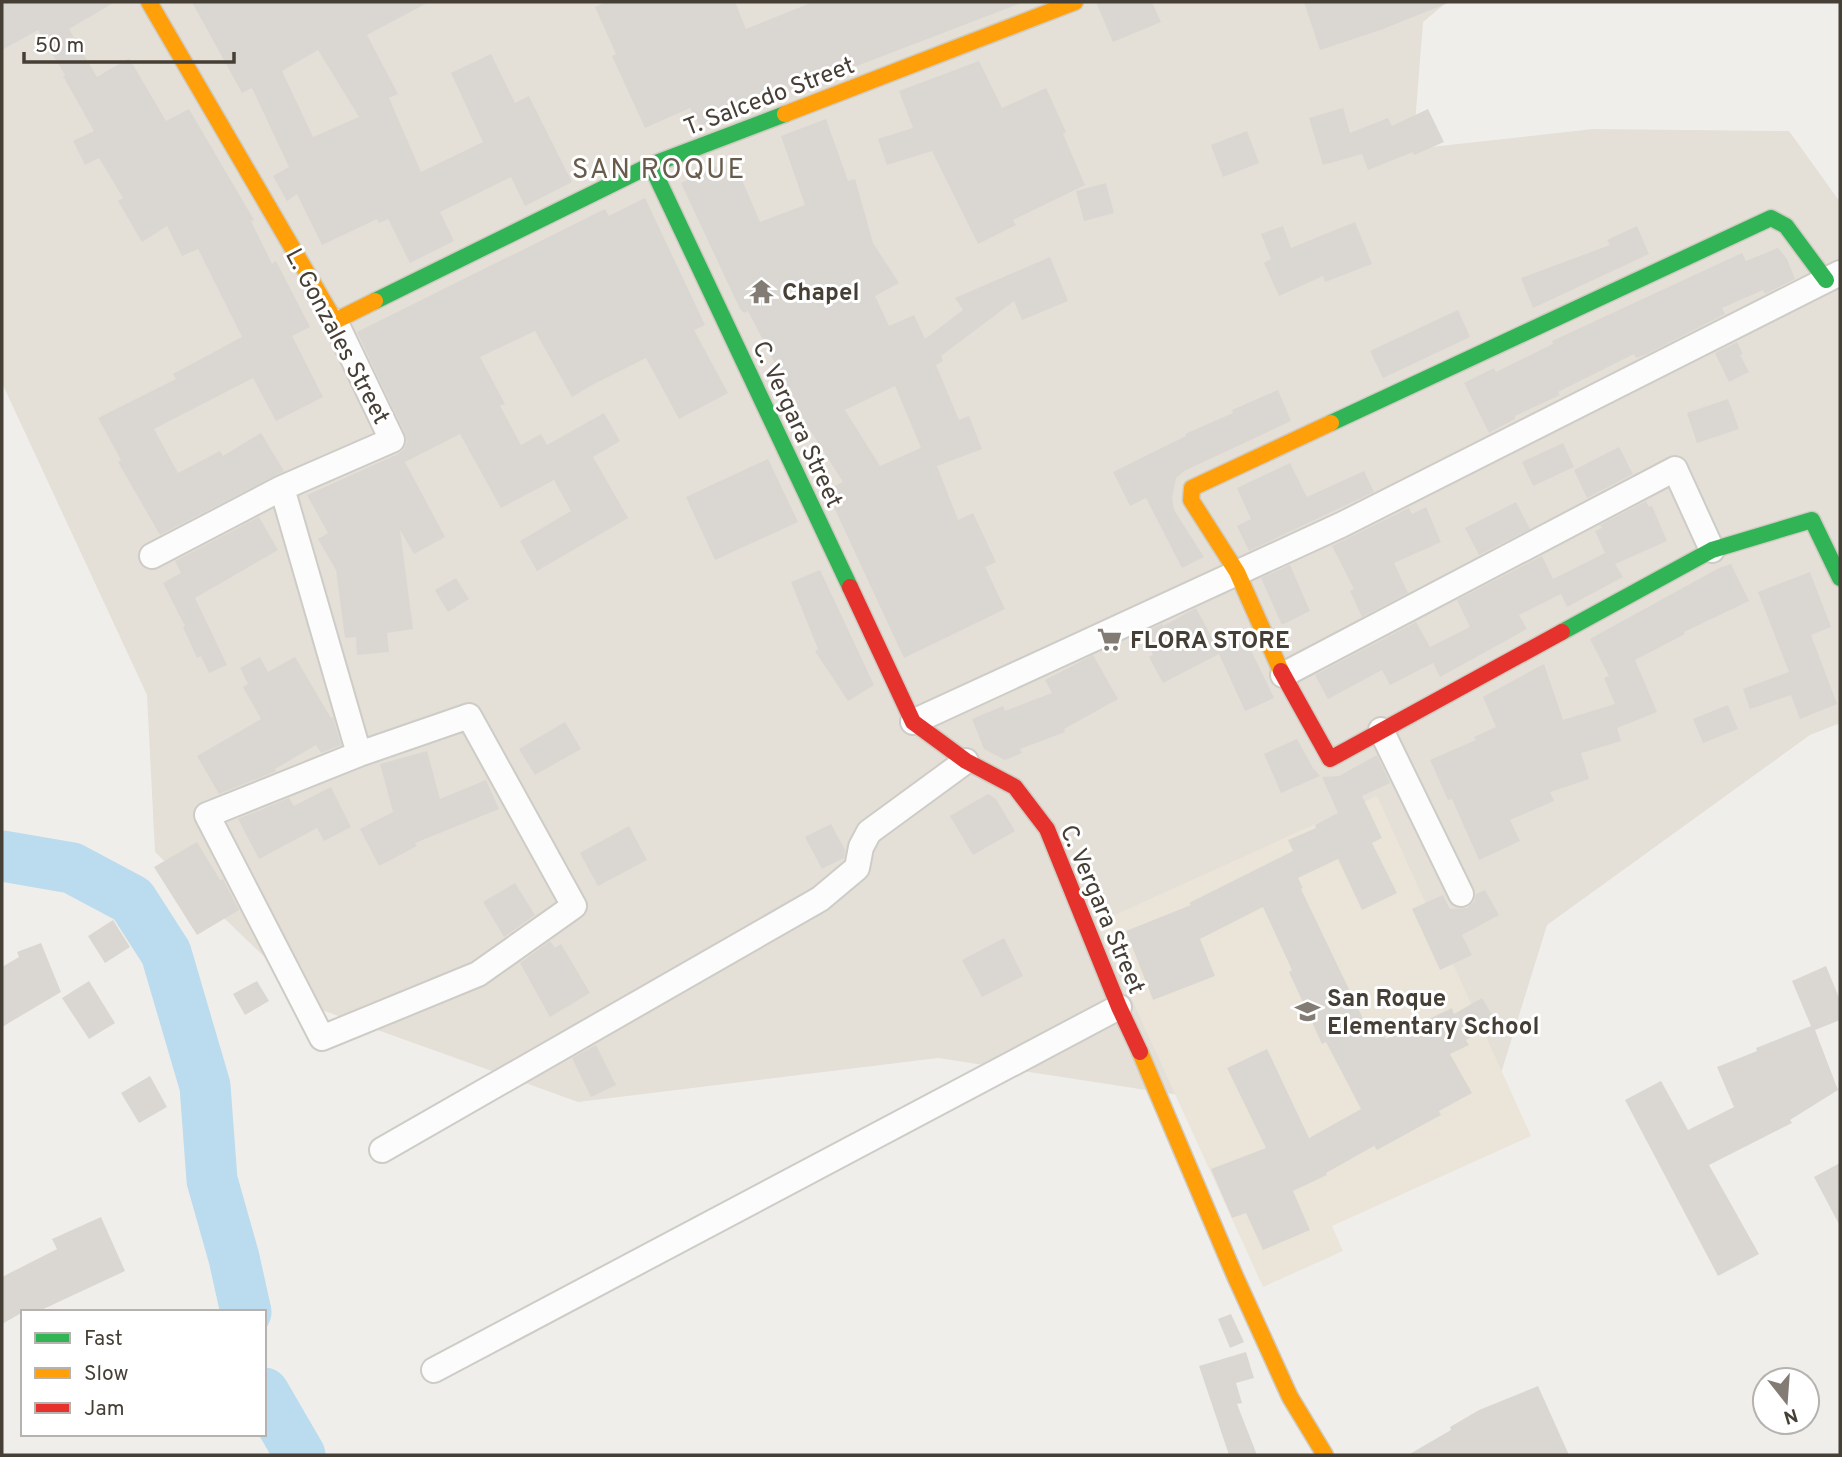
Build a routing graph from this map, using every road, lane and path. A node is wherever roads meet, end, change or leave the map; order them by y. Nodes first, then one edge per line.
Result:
1 (149, 2) edge
2 (1075, 2) edge
3 (651, 165) junction
4 (1833, 276) edge
5 (335, 321) junction
6 (282, 488) junction
7 (1712, 550) junction
8 (152, 556) dead end
9 (1237, 572) junction
10 (1840, 578) edge
11 (1283, 675) junction
12 (913, 722) junction
13 (1381, 730) junction
14 (359, 754) junction
15 (966, 761) junction
16 (1461, 894) dead end
17 (1119, 1007) junction
18 (382, 1150) dead end
19 (434, 1370) dead end
20 (1325, 1455) edge

1 - 5 street, L. Gonzales Street
2 - 3 street, T. Salcedo Street
3 - 5 street, T. Salcedo Street
3 - 12 street, C. Vergara Street
4 - 9 street
4 - 9 street
5 - 6 street, L. Gonzales Street
6 - 8 street, L. Gonzales Street
6 - 14 street
7 - 10 street
7 - 11 street
7 - 13 street
9 - 11 street
9 - 12 street
11 - 13 street
12 - 15 street, C. Vergara Street
13 - 16 street
14 - 14 street
15 - 17 street, C. Vergara Street
15 - 18 street
17 - 19 street
17 - 20 street, C. Vergara Street

